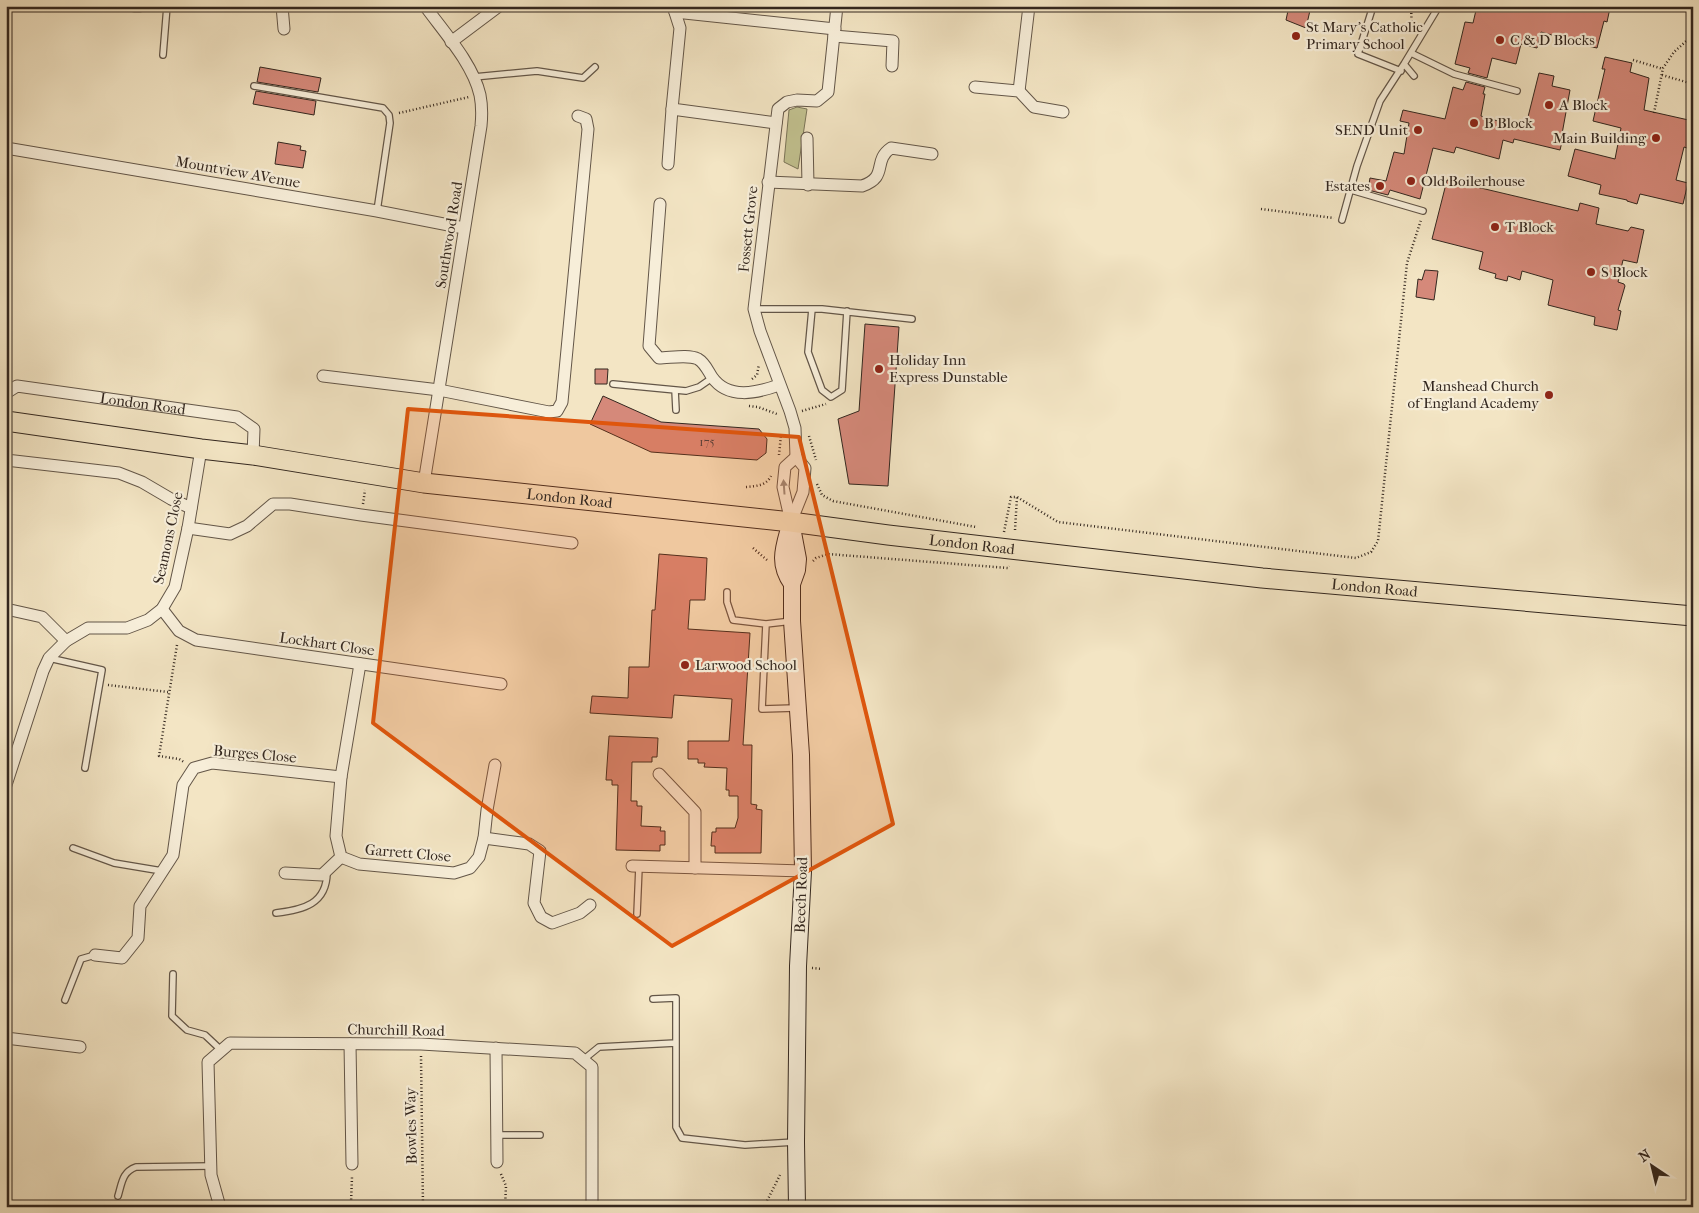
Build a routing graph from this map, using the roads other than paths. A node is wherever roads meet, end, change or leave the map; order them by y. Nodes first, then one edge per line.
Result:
1 (134, 6) edge
2 (140, 6) edge
3 (167, 6) edge
4 (282, 6) edge
5 (425, 6) edge
6 (499, 6) edge
7 (837, 6) edge
8 (1029, 6) edge
9 (1373, 6) edge
10 (1439, 6) edge
11 (674, 9) edge
12 (284, 29) dead end
13 (834, 33) junction
14 (451, 42) junction
15 (1412, 53) junction
16 (163, 55) dead end
17 (1404, 64) junction
18 (892, 66) dead end
19 (595, 67) dead end
20 (1400, 71) junction
21 (1414, 76) dead end
22 (474, 78) junction
23 (254, 86) dead end
24 (975, 87) dead end
25 (1019, 91) junction
26 (1517, 91) dead end
27 (672, 109) junction
28 (1063, 112) dead end
29 (578, 116) dead end
30 (776, 123) junction
31 (807, 138) dead end
32 (6, 148) edge
33 (932, 154) dead end
34 (668, 164) dead end
35 (768, 182) junction
36 (808, 184) junction
37 (1350, 190) junction
38 (660, 204) dead end
39 (377, 211) junction
40 (1423, 211) road end
41 (1342, 220) road end
42 (464, 228) junction
43 (754, 309) junction
44 (812, 309) junction
45 (847, 311) junction
46 (912, 319) dead end
47 (323, 376) dead end
48 (712, 378) junction
49 (613, 384) dead end
50 (780, 385) junction
51 (439, 390) junction
52 (675, 390) junction
53 (6, 393) edge
54 (676, 410) dead end
55 (6, 421) edge
56 (201, 450) junction
57 (253, 455) junction
58 (796, 457) junction
59 (6, 460) edge
60 (424, 483) junction
61 (190, 508) junction
62 (791, 522) junction
63 (188, 528) junction
64 (572, 543) dead end
65 (726, 592) dead end
66 (6, 609) edge
67 (162, 609) junction
68 (1693, 616) edge
69 (792, 621) junction
70 (766, 624) junction
71 (66, 641) junction
72 (49, 658) junction
73 (360, 664) junction
74 (501, 684) dead end
75 (798, 708) junction
76 (495, 765) dead end
77 (85, 768) dead end
78 (659, 774) dead end
79 (341, 777) junction
80 (6, 785) edge
81 (484, 838) junction
82 (73, 848) dead end
83 (341, 857) junction
84 (636, 866) joint
85 (695, 868) junction
86 (327, 870) junction
87 (162, 871) junction
88 (803, 871) junction
89 (285, 873) dead end
90 (590, 905) dead end
91 (276, 913) dead end
92 (637, 914) dead end
93 (95, 955) joint
94 (173, 974) dead end
95 (653, 999) dead end
96 (65, 1000) dead end
97 (6, 1038) edge
98 (676, 1043) junction
99 (350, 1044) junction
100 (80, 1048) dead end
101 (496, 1048) junction
102 (221, 1050) junction
103 (583, 1060) junction
104 (497, 1135) junction
105 (540, 1135) dead end
106 (796, 1142) junction
107 (497, 1162) road end
108 (352, 1164) road end
109 (210, 1166) junction
110 (118, 1196) road end
111 (220, 1207) edge
112 (592, 1207) edge
113 (798, 1207) edge

1 - 2 street
3 - 16 lane
4 - 12 street
5 - 14 street, Southwood Road
6 - 14 street
7 - 13 street, Fossett Grove
8 - 25 street
9 - 20 lane
10 - 15 lane
11 - 13 street
11 - 27 street
13 - 18 street
13 - 30 street, Fossett Grove
14 - 22 street, Southwood Road
15 - 17 lane
15 - 26 lane
17 - 20 lane
17 - 21 lane
19 - 22 lane
20 - 37 lane
22 - 42 street, Southwood Road
23 - 39 lane
24 - 25 street
25 - 28 street
27 - 30 street
27 - 34 street
29 - 51 street
30 - 35 street, Fossett Grove
31 - 36 street
32 - 39 street, Mountview AVenue
33 - 36 street
35 - 36 street
35 - 43 street, Fossett Grove
37 - 40 lane
37 - 41 lane
38 - 48 street
39 - 42 street, Mountview AVenue
42 - 51 street, Southwood Road
43 - 44 lane
43 - 50 street, Fossett Grove
44 - 45 lane
44 - 45 lane
45 - 46 lane
47 - 51 street
48 - 50 street
48 - 52 lane
49 - 52 lane
50 - 58 street, Fossett Grove
51 - 60 street, Southwood Road
52 - 54 lane
53 - 57 street, London Road
55 - 56 main road, London Road
56 - 57 main road, London Road
56 - 61 street, Seamons Close
57 - 60 main road, London Road
58 - 62 street, Fossett Grove
62 -> 58 street
59 - 61 street
60 - 62 main road, London Road
61 - 63 street, Seamons Close
62 - 68 main road, London Road
62 - 69 street, Beech Road
63 - 64 street
63 - 67 street, Seamons Close
65 - 70 lane
66 - 71 street
67 - 71 street, Seamons Close
67 - 73 street, Lockhart Close
69 - 70 lane
69 - 75 street, Beech Road
70 - 75 lane
71 - 72 street, Seamons Close
72 - 77 lane
72 - 80 street, Seamons Close
73 - 74 street, Lockhart Close
73 - 79 street
75 - 88 street, Beech Road
76 - 81 street, Garrett Close
78 - 85 street
79 - 83 street
79 - 87 street, Burges Close
81 - 83 street, Garrett Close
81 - 90 street
82 - 87 lane
83 - 86 street
84 - 85 street
84 - 92 lane
85 - 88 street
86 - 89 street
86 - 91 lane
87 - 93 street, Burges Close
88 - 106 street, Beech Road
93 - 96 lane
94 - 102 lane
95 - 98 lane
97 - 100 street
98 - 103 lane
98 - 106 lane
99 - 101 street, Churchill Road
99 - 102 street, Churchill Road
99 - 108 street
101 - 103 street, Churchill Road
101 - 104 street
102 - 109 street
103 - 112 street
104 - 105 lane
104 - 107 street
106 - 113 street, Beech Road
109 - 110 lane
109 - 111 street

